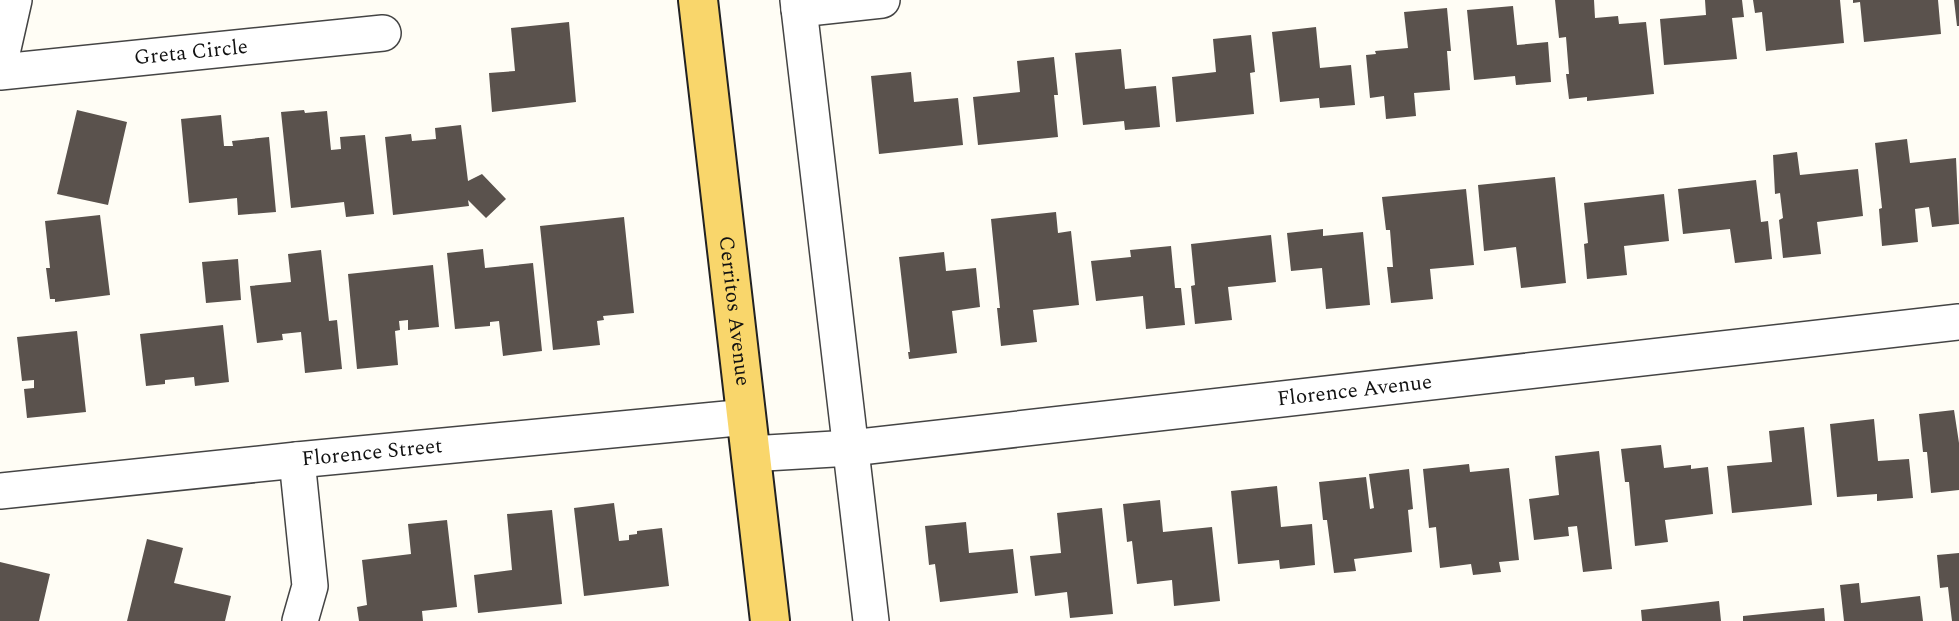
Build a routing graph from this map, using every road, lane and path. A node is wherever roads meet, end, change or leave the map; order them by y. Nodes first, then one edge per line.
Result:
1 (14, 0) edge
2 (698, 0) edge
3 (882, 0) edge
4 (798, 5) edge
5 (383, 33) dead end
6 (0, 62) edge
7 (0, 72) edge
8 (1959, 322) edge
9 (749, 436) junction
10 (851, 448) junction
11 (297, 460) junction
12 (0, 491) edge
13 (300, 621) edge
14 (770, 621) edge
15 (871, 621) edge

1 - 6 street
2 - 9 main road, Cerritos Avenue
3 - 4 street
4 - 10 street
5 - 7 street, Greta Circle
8 - 10 street, Florence Avenue
9 - 10 street, Florence Avenue
9 - 11 street, Florence Street
9 - 14 main road, Cerritos Avenue
10 - 15 street
11 - 12 street, Florence Street
11 - 13 street

